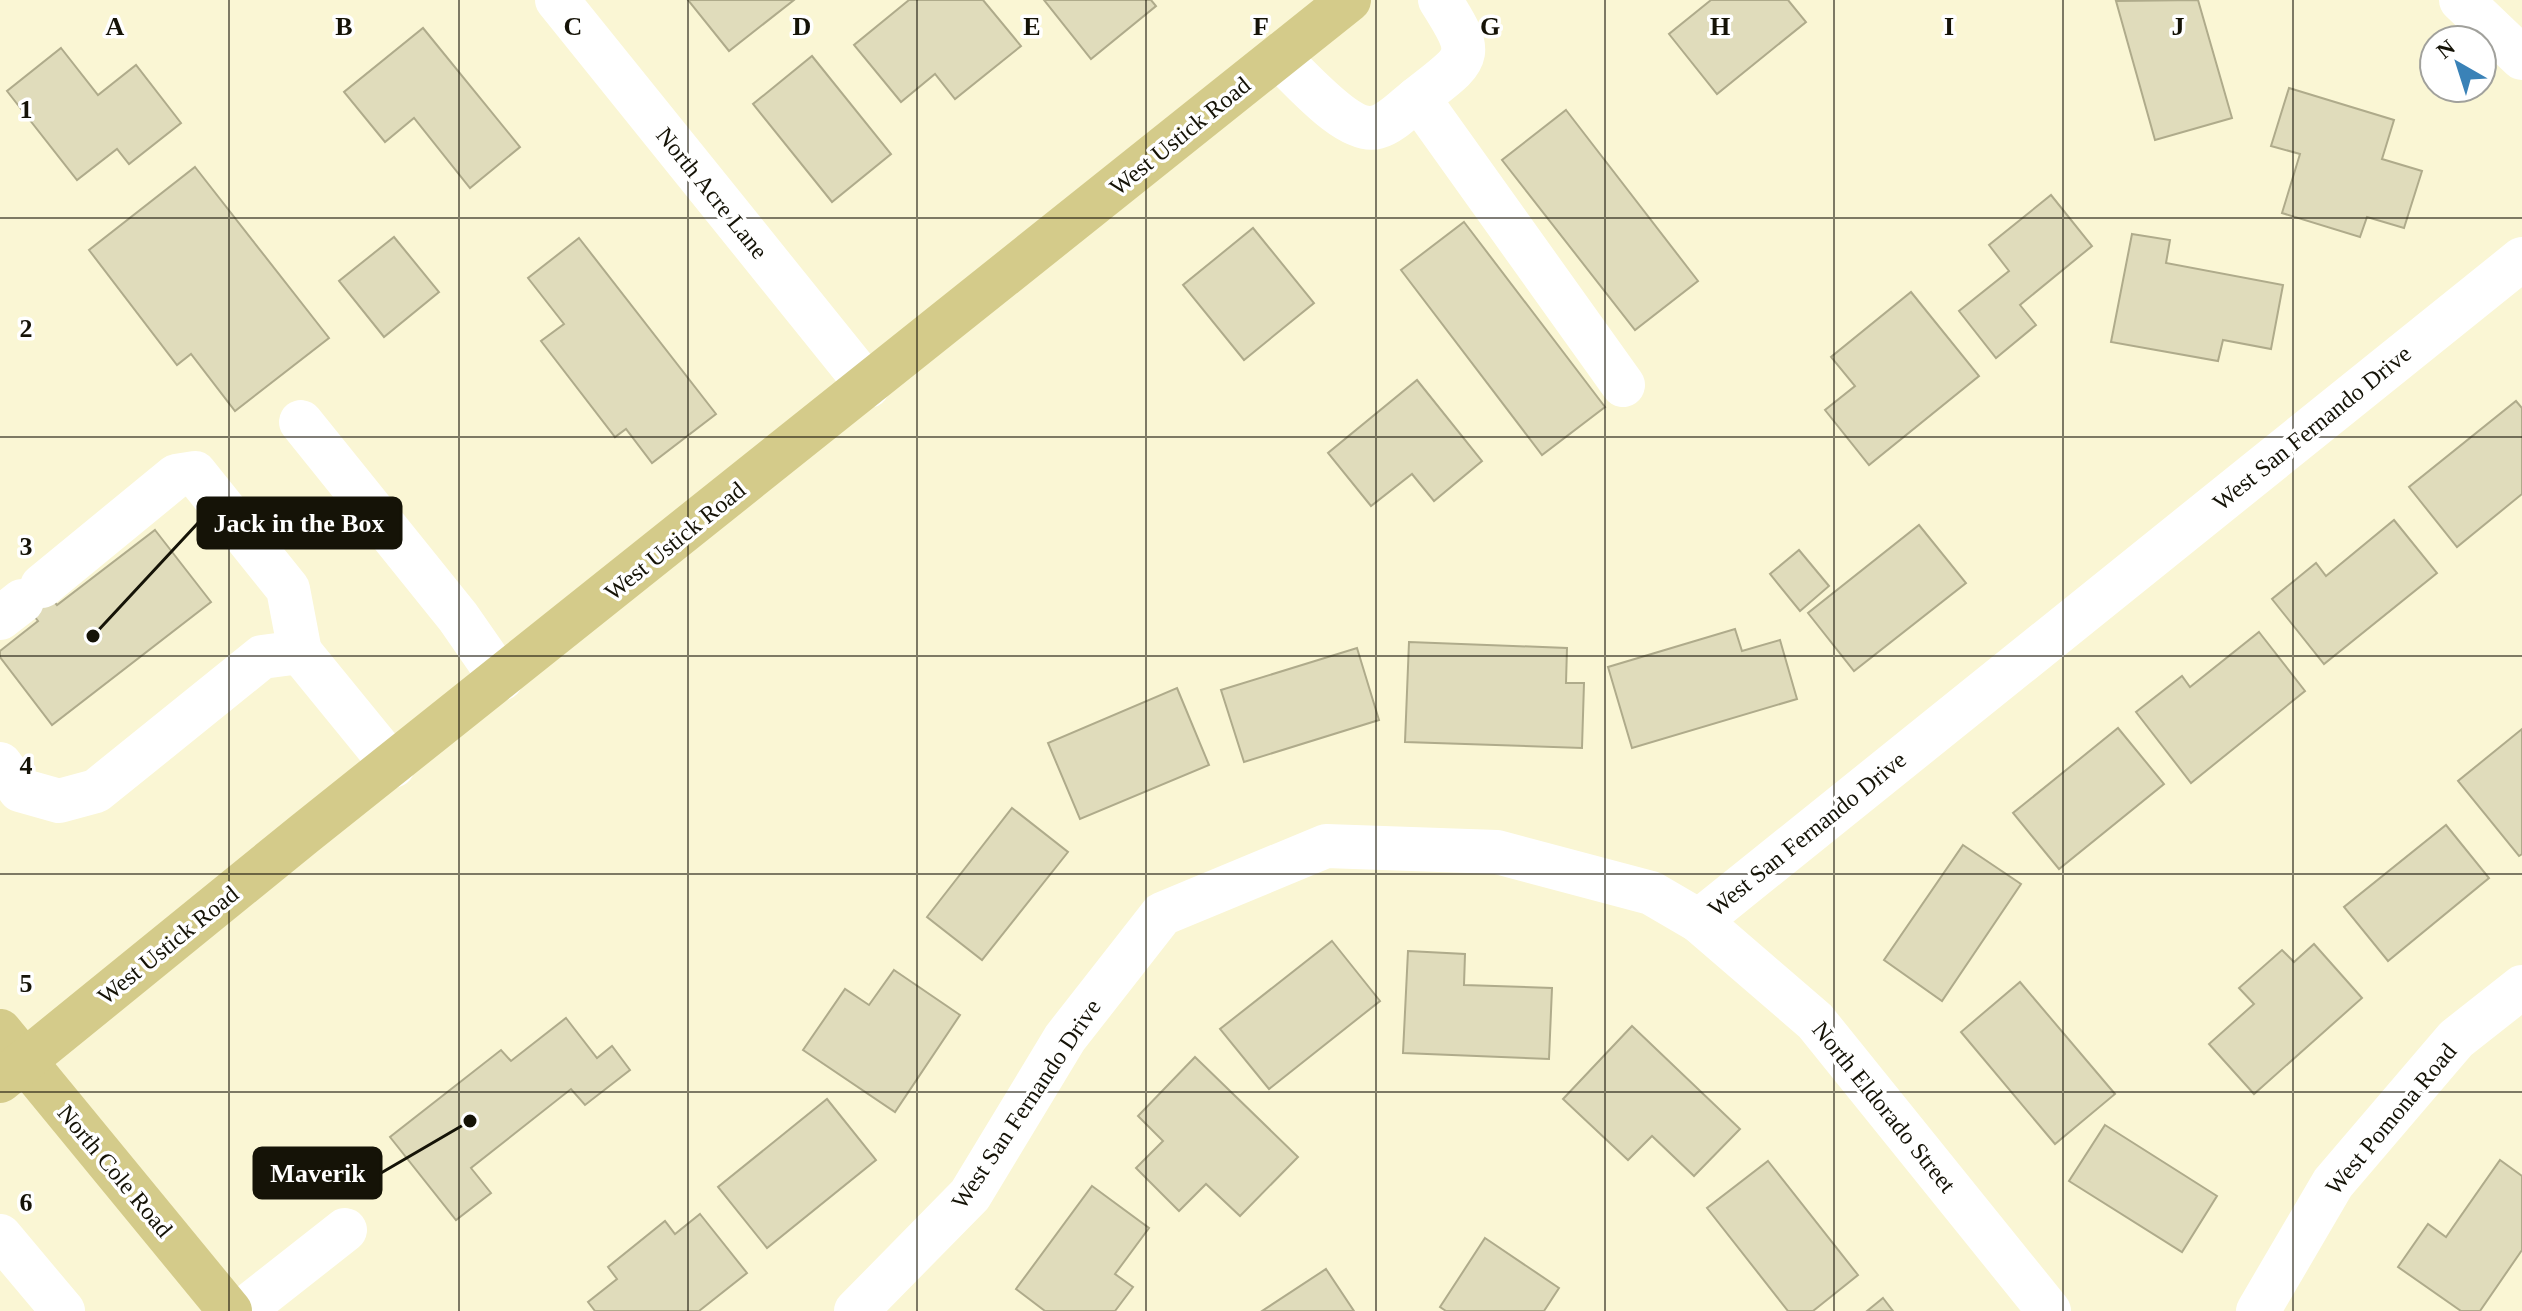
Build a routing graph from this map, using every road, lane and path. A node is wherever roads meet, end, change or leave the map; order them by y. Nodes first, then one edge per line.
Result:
1 (557, 0) edge
2 (1349, 0) edge
3 (1440, 0) edge
4 (2461, 0) edge
5 (1278, 57) junction
6 (2522, 58) edge
7 (1418, 98) junction
8 (2522, 259) edge
9 (1623, 385) dead end
10 (868, 386) junction
11 (301, 422) dead end
12 (21, 602) edge
13 (300, 652) junction
14 (501, 679) junction
15 (0, 764) edge
16 (393, 766) junction
17 (1699, 921) junction
18 (2522, 987) edge
19 (8, 1058) edge
20 (345, 1230) dead end
21 (0, 1236) edge
22 (63, 1311) edge
23 (230, 1311) edge
24 (242, 1311) edge
25 (856, 1311) edge
26 (2049, 1311) edge
27 (2258, 1311) edge

1 - 10 street, North Acre Lane
2 - 5 main road, West Ustick Road
3 - 7 street
4 - 6 street
5 - 7 street
5 - 10 main road, West Ustick Road
7 - 9 street
8 - 17 street, West San Fernando Drive
10 - 14 main road, West Ustick Road
11 - 14 street
12 - 13 street
13 - 15 street
13 - 16 street
14 - 16 main road, West Ustick Road
16 - 19 main road, West Ustick Road
17 - 25 street, West San Fernando Drive
17 - 26 street, North Eldorado Street
18 - 27 street, West Pomona Road
19 - 23 main road, North Cole Road
20 - 24 street
21 - 22 street

